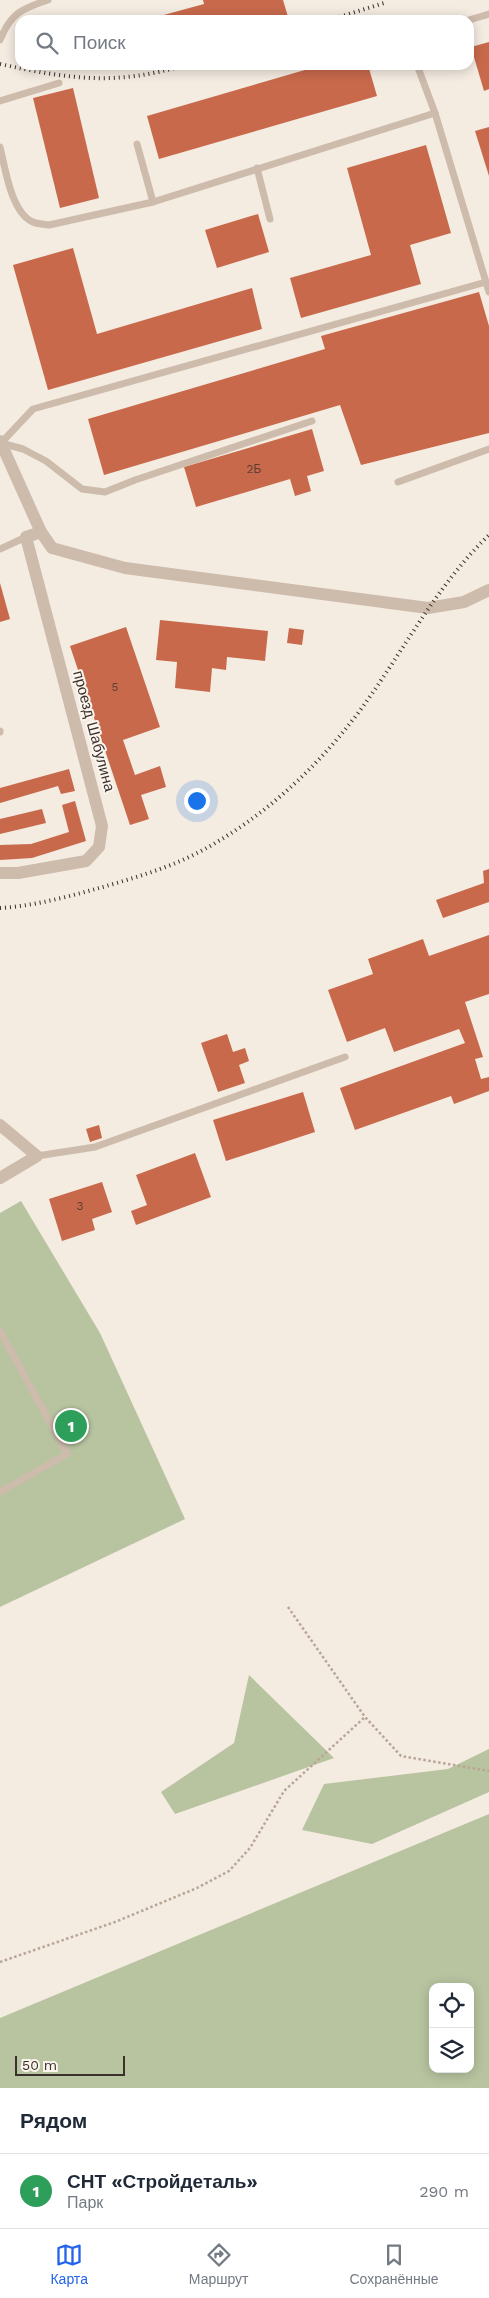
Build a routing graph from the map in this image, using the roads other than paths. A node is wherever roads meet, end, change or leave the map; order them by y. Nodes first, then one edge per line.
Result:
1 (48, 0) edge
2 (489, 14) edge
3 (474, 18) edge
4 (0, 40) edge
5 (419, 70) edge
6 (59, 83) dead end
7 (0, 101) edge
8 (435, 113) junction
9 (137, 144) dead end
10 (0, 147) edge
11 (257, 168) junction
12 (153, 202) junction
13 (270, 219) dead end
14 (486, 282) junction
15 (489, 292) edge
16 (312, 421) dead end
17 (0, 442) edge
18 (489, 449) edge
19 (398, 482) dead end
20 (41, 532) junction
21 (26, 537) junction
22 (0, 549) edge
23 (489, 590) edge
24 (0, 873) edge
25 (345, 1057) dead end
26 (0, 1125) edge
27 (38, 1156) junction
28 (0, 1178) edge
29 (0, 1331) edge
30 (0, 1492) edge

1 - 4 lane
2 - 3 lane
5 - 8 lane
6 - 7 lane
8 - 11 lane
8 - 14 lane
9 - 12 lane
10 - 12 lane
11 - 12 lane
11 - 13 lane
14 - 15 lane
14 - 17 lane
16 - 17 lane
17 - 20 street
18 - 19 lane
20 - 21 street
20 - 23 street
21 - 22 lane
21 - 24 street, проезд Шабулина
25 - 27 lane
26 - 27 street
27 - 28 street
29 - 30 lane

